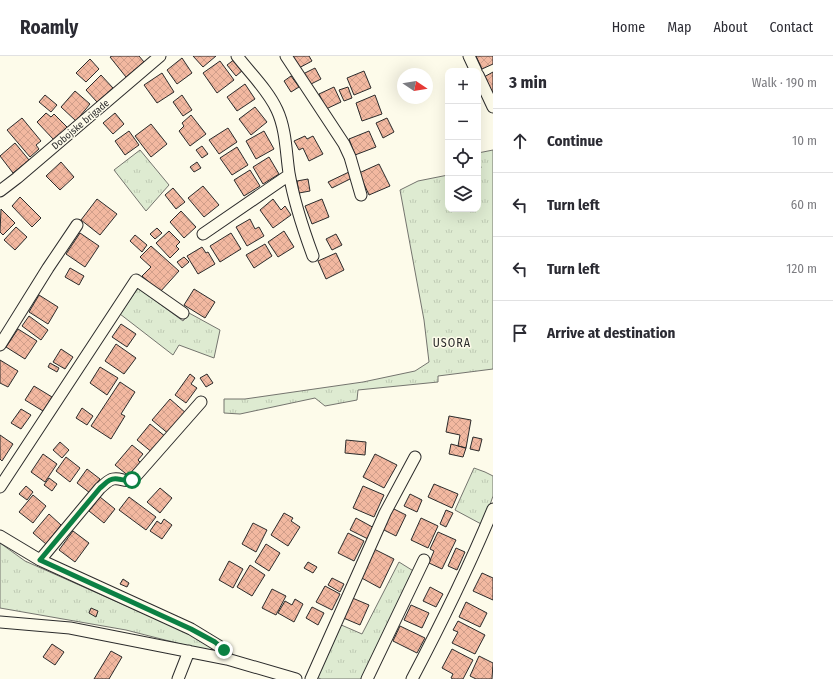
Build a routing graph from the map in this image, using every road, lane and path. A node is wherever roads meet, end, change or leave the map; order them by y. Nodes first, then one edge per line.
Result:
1 (160, 56) edge
2 (237, 56) edge
3 (286, 56) edge
4 (469, 56) edge
5 (475, 68) edge
6 (481, 82) edge
7 (493, 108) edge
8 (289, 175) junction
9 (0, 191) edge
10 (361, 195) dead end
11 (77, 225) dead end
12 (202, 234) dead end
13 (313, 256) dead end
14 (183, 313) dead end
15 (0, 345) edge
16 (201, 402) dead end
17 (415, 457) dead end
18 (0, 487) edge
19 (493, 509) edge
20 (0, 536) edge
21 (40, 560) junction
22 (424, 560) dead end
23 (0, 622) edge
24 (189, 651) junction
25 (228, 659) junction
26 (272, 676) edge
27 (178, 679) edge
28 (296, 679) edge
29 (311, 679) edge
30 (367, 679) edge
31 (412, 679) edge

1 - 9 street, Dobojske brigade
2 - 8 street
3 - 10 street
4 - 5 street
6 - 7 street
8 - 12 street
8 - 13 street
11 - 15 street
14 - 18 street
16 - 21 street
17 - 29 street
19 - 31 street
20 - 21 street
21 - 25 street
22 - 30 street
23 - 24 street
24 - 25 street
24 - 27 street
25 - 26 street
26 - 28 street

